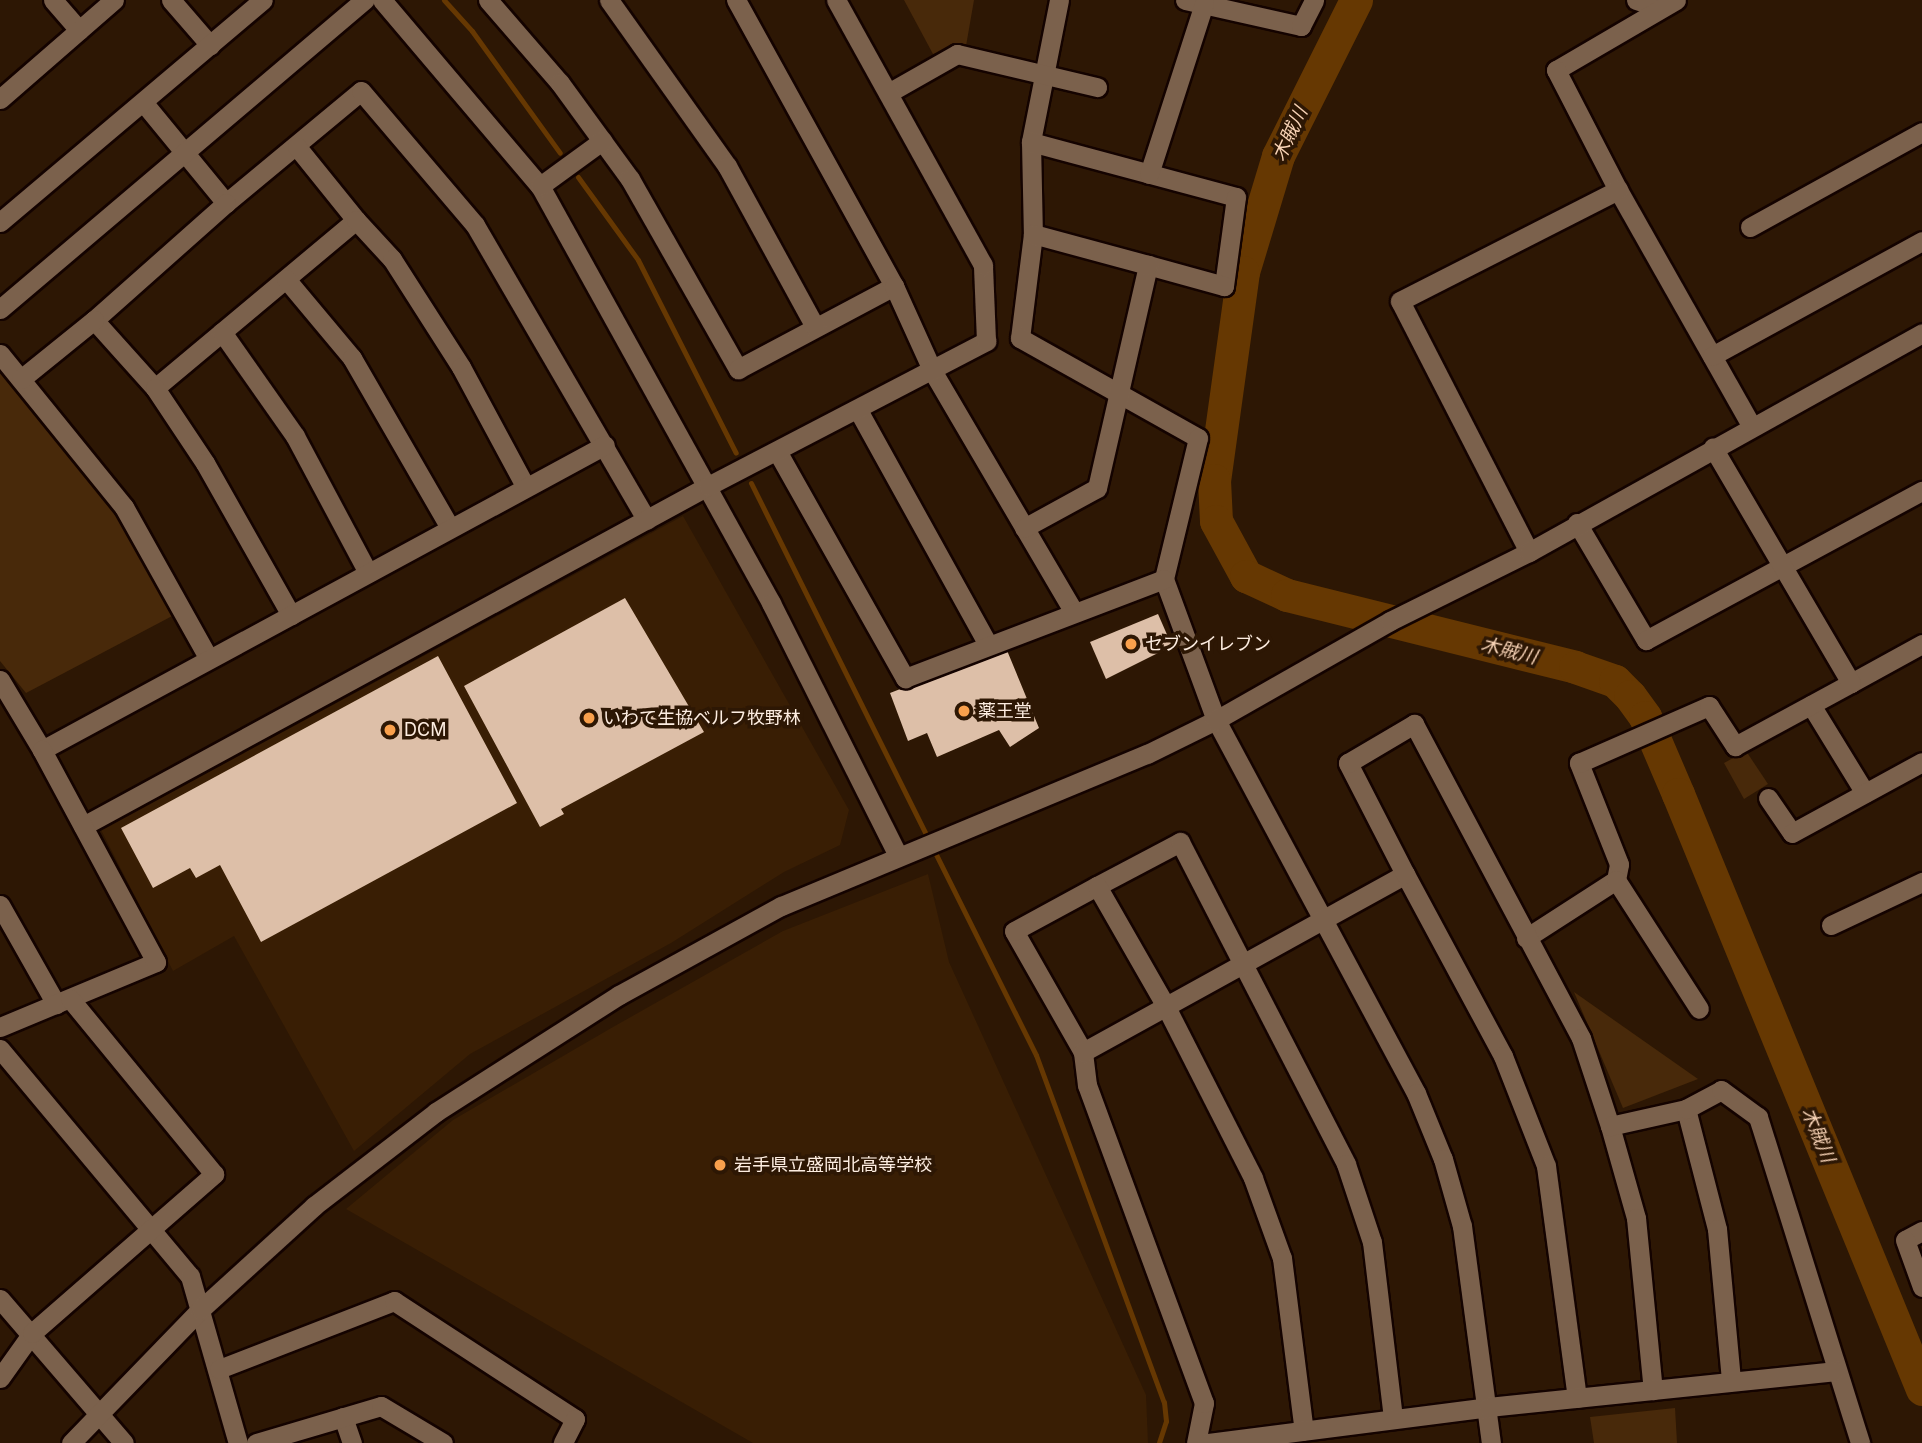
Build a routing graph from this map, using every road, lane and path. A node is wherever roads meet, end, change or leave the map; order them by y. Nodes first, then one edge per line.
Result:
1 (53, 0) edge
2 (114, 0) edge
3 (171, 0) edge
4 (263, 0) edge
5 (365, 0) edge
6 (383, 0) edge
7 (609, 0) edge
8 (737, 0) edge
9 (836, 0) edge
10 (1059, 0) edge
11 (1314, 0) edge
12 (1636, 0) edge
13 (1195, 2) edge
14 (498, 3) edge
15 (1664, 3) edge
16 (79, 30) junction
17 (210, 45) junction
18 (1044, 73) junction
19 (4, 88) edge
20 (1097, 88) dead end
21 (890, 92) junction
22 (142, 102) junction
23 (1922, 132) edge
24 (602, 141) junction
25 (1031, 142) junction
26 (297, 147) junction
27 (184, 153) junction
28 (1149, 174) junction
29 (540, 186) junction
30 (1618, 190) junction
31 (226, 202) junction
32 (356, 220) junction
33 (0, 222) edge
34 (1751, 227) dead end
35 (1033, 234) junction
36 (1922, 241) edge
37 (1148, 265) junction
38 (286, 279) junction
39 (894, 286) junction
40 (0, 309) edge
41 (94, 320) junction
42 (815, 327) junction
43 (222, 332) junction
44 (1922, 333) edge
45 (0, 354) edge
46 (1712, 356) junction
47 (933, 372) junction
48 (21, 379) junction
49 (155, 388) junction
50 (1118, 393) junction
51 (858, 410) junction
52 (1752, 427) junction
53 (605, 445) junction
54 (1713, 448) junction
55 (777, 451) junction
56 (523, 482) dead end
57 (708, 486) junction
58 (1922, 491) edge
59 (647, 520) junction
60 (1577, 523) junction
61 (450, 528) junction
62 (1024, 528) junction
63 (1530, 552) junction
64 (1780, 567) junction
65 (368, 573) junction
66 (1164, 579) junction
67 (1073, 611) junction
68 (291, 615) junction
69 (1922, 644) edge
70 (988, 645) junction
71 (209, 659) junction
72 (1851, 683) junction
73 (1, 685) edge
74 (1811, 705) junction
75 (1216, 720) junction
76 (42, 750) junction
77 (1922, 762) edge
78 (1865, 793) junction
79 (1768, 798) dead end
80 (83, 826) junction
81 (898, 855) junction
82 (1405, 874) junction
83 (1616, 880) junction
84 (1922, 883) edge
85 (1097, 886) junction
86 (0, 905) edge
87 (1323, 918) junction
88 (1831, 925) dead end
89 (1527, 938) junction
90 (1243, 960) junction
91 (63, 1001) junction
92 (1164, 1003) junction
93 (1699, 1009) dead end
94 (0, 1027) edge
95 (0, 1049) edge
96 (1083, 1052) junction
97 (1686, 1109) junction
98 (1611, 1126) junction
99 (152, 1228) junction
100 (1922, 1231) edge
101 (1922, 1287) edge
102 (0, 1299) edge
103 (201, 1309) junction
104 (32, 1334) junction
105 (219, 1369) junction
106 (1834, 1371) junction
107 (0, 1378) edge
108 (1731, 1381) junction
109 (1653, 1390) junction
110 (1577, 1398) junction
111 (1488, 1407) junction
112 (98, 1412) junction
113 (343, 1418) junction
114 (1393, 1419) junction
115 (1304, 1430) junction
116 (71, 1443) edge
117 (124, 1443) edge
118 (238, 1443) edge
119 (256, 1443) edge
120 (352, 1443) edge
121 (443, 1443) edge
122 (563, 1443) edge
123 (1196, 1443) edge
124 (1208, 1443) edge
125 (1491, 1443) edge
126 (1860, 1443) edge

1 - 16 street
2 - 16 street
3 - 17 street
4 - 17 street
5 - 27 street
6 - 29 street
7 - 42 street
8 - 39 street
9 - 21 street
10 - 18 street
11 - 13 street
12 - 15 street
13 - 28 street
14 - 24 street
15 - 30 street
16 - 19 street
17 - 22 street
18 - 20 street
18 - 21 street
18 - 25 street
21 - 47 street
22 - 27 street
22 - 33 street
23 - 34 street
24 - 29 street
24 - 42 street
25 - 28 street
25 - 35 street
26 - 31 street
26 - 32 street
26 - 53 street
27 - 31 street
27 - 40 street
28 - 37 street
29 - 57 street
30 - 46 street
30 - 63 street
31 - 41 street
32 - 38 street
32 - 56 street
35 - 37 street
35 - 50 street
36 - 46 street
37 - 50 street
38 - 43 street
38 - 61 street
39 - 42 street
39 - 47 street
41 - 48 street
41 - 49 street
43 - 49 street
43 - 65 street
44 - 52 street
45 - 48 street
46 - 52 street
47 - 51 street
47 - 62 street
48 - 71 street
49 - 68 street
50 - 62 street
50 - 66 street
51 - 55 street
51 - 70 street
52 - 54 street
53 - 59 street
53 - 61 street
54 - 60 street
54 - 64 street
55 - 57 street
55 - 70 street
57 - 59 street
57 - 81 street
58 - 64 street
59 - 80 street
60 - 63 street
60 - 64 street
61 - 65 street
62 - 67 street
63 - 75 street
64 - 72 street
65 - 68 street
66 - 67 street
66 - 75 street
67 - 70 street
68 - 71 street
69 - 72 street
71 - 76 street
72 - 74 street
73 - 76 street
74 - 78 street
74 - 83 street
75 - 81 street
75 - 87 street
76 - 80 street
77 - 78 street
78 - 79 street
80 - 91 street
81 - 103 street
82 - 87 street
82 - 89 street
82 - 110 street
83 - 89 street
83 - 93 street
84 - 88 street
85 - 90 street
85 - 92 street
85 - 96 street
86 - 91 street
87 - 90 street
87 - 111 street
89 - 98 street
90 - 92 street
90 - 114 street
91 - 94 street
91 - 99 street
92 - 96 street
92 - 115 street
95 - 99 street
96 - 123 street
97 - 98 street
97 - 106 street
97 - 108 street
98 - 109 street
99 - 103 street
99 - 104 street
100 - 101 street
102 - 104 street
103 - 105 street
103 - 112 street
104 - 107 street
104 - 112 street
105 - 118 street
105 - 122 street
106 - 108 street
106 - 126 street
108 - 109 street
109 - 110 street
110 - 111 street
111 - 114 street
111 - 125 street
112 - 116 street
112 - 117 street
113 - 119 street
113 - 120 street
113 - 121 street
114 - 115 street
115 - 124 street

